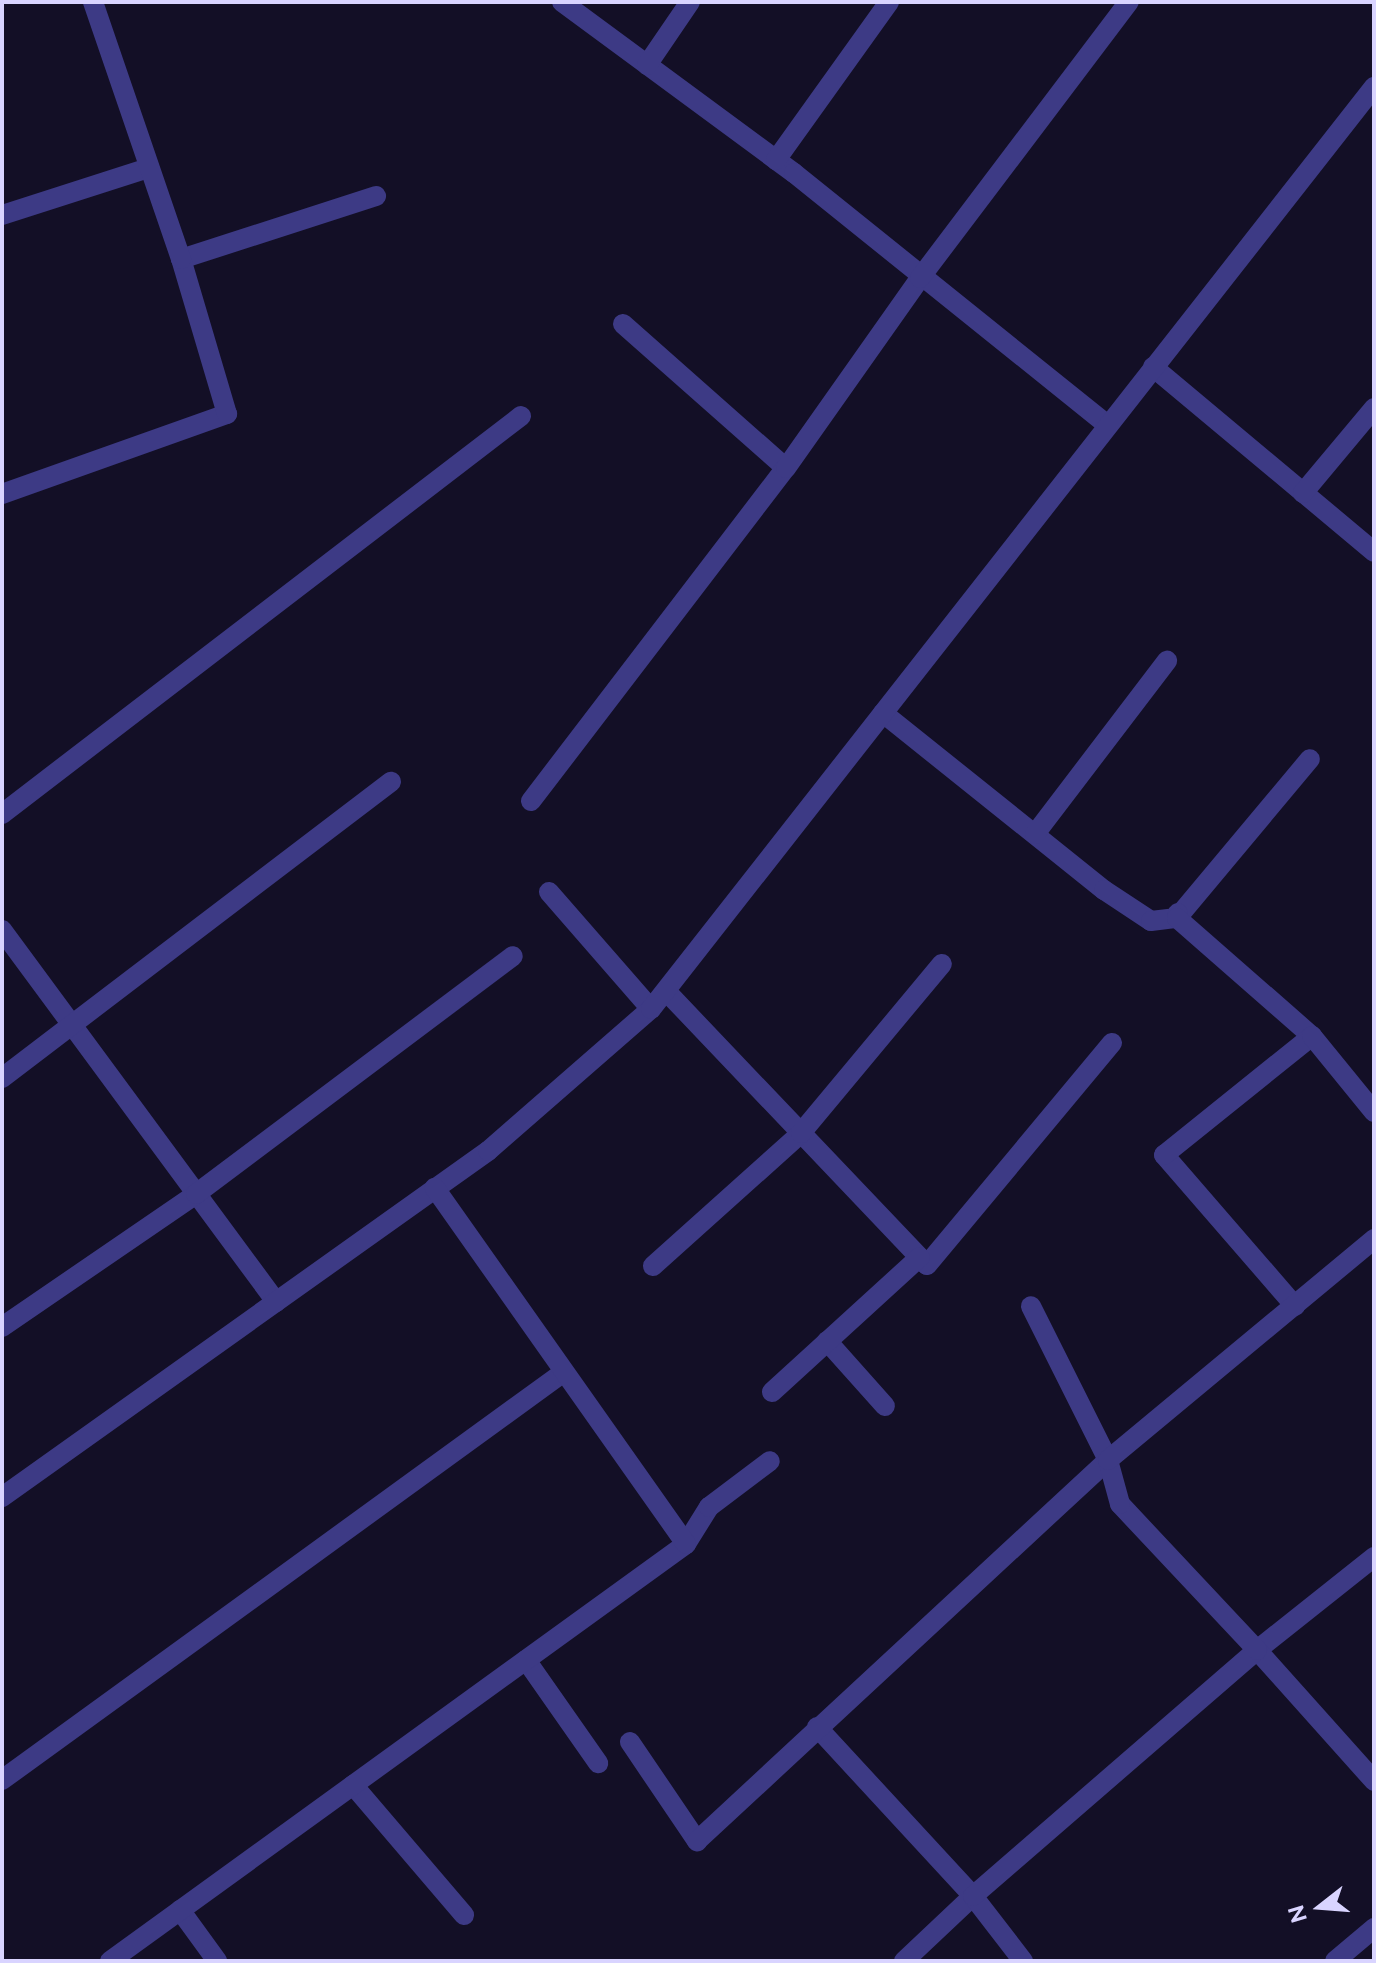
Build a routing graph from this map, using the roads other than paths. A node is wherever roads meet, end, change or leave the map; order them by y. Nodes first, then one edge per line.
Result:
1 (93, 2) edge
2 (562, 2) edge
3 (690, 2) edge
4 (889, 2) edge
5 (1129, 2) edge
6 (647, 65) junction
7 (1374, 87) edge
8 (776, 160) junction
9 (148, 168) junction
10 (376, 196) dead end
11 (2, 215) edge
12 (181, 259) junction
13 (920, 278) junction
14 (623, 324) dead end
15 (1153, 367) junction
16 (1374, 408) edge
17 (521, 416) dead end
18 (1107, 425) junction
19 (786, 468) junction
20 (1303, 493) junction
21 (2, 494) edge
22 (1374, 552) edge
23 (1167, 661) dead end
24 (883, 713) junction
25 (1310, 759) dead end
26 (391, 782) dead end
27 (531, 801) dead end
28 (2, 814) edge
29 (1035, 834) junction
30 (549, 892) dead end
31 (1178, 916) junction
32 (2, 930) edge
33 (513, 956) dead end
34 (942, 964) dead end
35 (666, 991) junction
36 (651, 1009) junction
37 (73, 1028) junction
38 (1312, 1036) junction
39 (1112, 1043) dead end
40 (2, 1078) edge
41 (1374, 1112) edge
42 (801, 1133) junction
43 (435, 1188) junction
44 (196, 1194) junction
45 (1374, 1239) edge
46 (920, 1257) junction
47 (653, 1266) dead end
48 (276, 1302) junction
49 (1031, 1306) dead end
50 (1295, 1306) junction
51 (2, 1327) edge
52 (827, 1341) junction
53 (564, 1372) junction
54 (772, 1392) dead end
55 (885, 1406) dead end
56 (1108, 1460) junction
57 (770, 1461) dead end
58 (2, 1497) edge
59 (686, 1544) junction
60 (1374, 1557) edge
61 (1257, 1650) junction
62 (526, 1660) junction
63 (817, 1727) junction
64 (630, 1742) dead end
65 (598, 1763) dead end
66 (2, 1780) edge
67 (1374, 1781) edge
68 (353, 1785) junction
69 (973, 1896) junction
70 (180, 1910) junction
71 (464, 1915) dead end
72 (1374, 1928) edge
73 (110, 1961) edge
74 (217, 1961) edge
75 (904, 1961) edge
76 (1023, 1961) edge
77 (1335, 1961) edge

1 - 9 street
2 - 6 street
3 - 6 street
4 - 8 street
5 - 13 street
6 - 8 street
7 - 15 street
8 - 13 street
9 - 11 street
9 - 12 street
10 - 12 street
12 - 21 street
13 - 18 street
13 - 19 street
14 - 19 street
15 - 18 street
15 - 20 street
16 - 20 street
17 - 28 street
18 - 24 street
19 - 27 street
20 - 22 street
23 - 29 street
24 - 29 street
24 - 35 street
25 - 31 street
26 - 37 street
29 - 31 street
30 - 36 street
31 - 38 street
32 - 37 street
33 - 44 street
34 - 42 street
35 - 36 street
35 - 42 street
36 - 43 street
37 - 40 street
37 - 44 street
38 - 41 street
38 - 50 street
39 - 46 street
42 - 46 street
42 - 47 street
43 - 48 street
43 - 53 street
44 - 48 street
44 - 51 street
45 - 50 street
46 - 52 street
48 - 58 street
49 - 56 street
50 - 56 street
52 - 54 street
52 - 55 street
53 - 59 street
53 - 66 street
56 - 61 street
56 - 63 street
57 - 59 street
59 - 62 street
60 - 61 street
61 - 67 street
61 - 69 street
62 - 65 street
62 - 68 street
63 - 64 street
63 - 69 street
68 - 70 street
68 - 71 street
69 - 75 street
69 - 76 street
70 - 73 street
70 - 74 street
72 - 77 street

